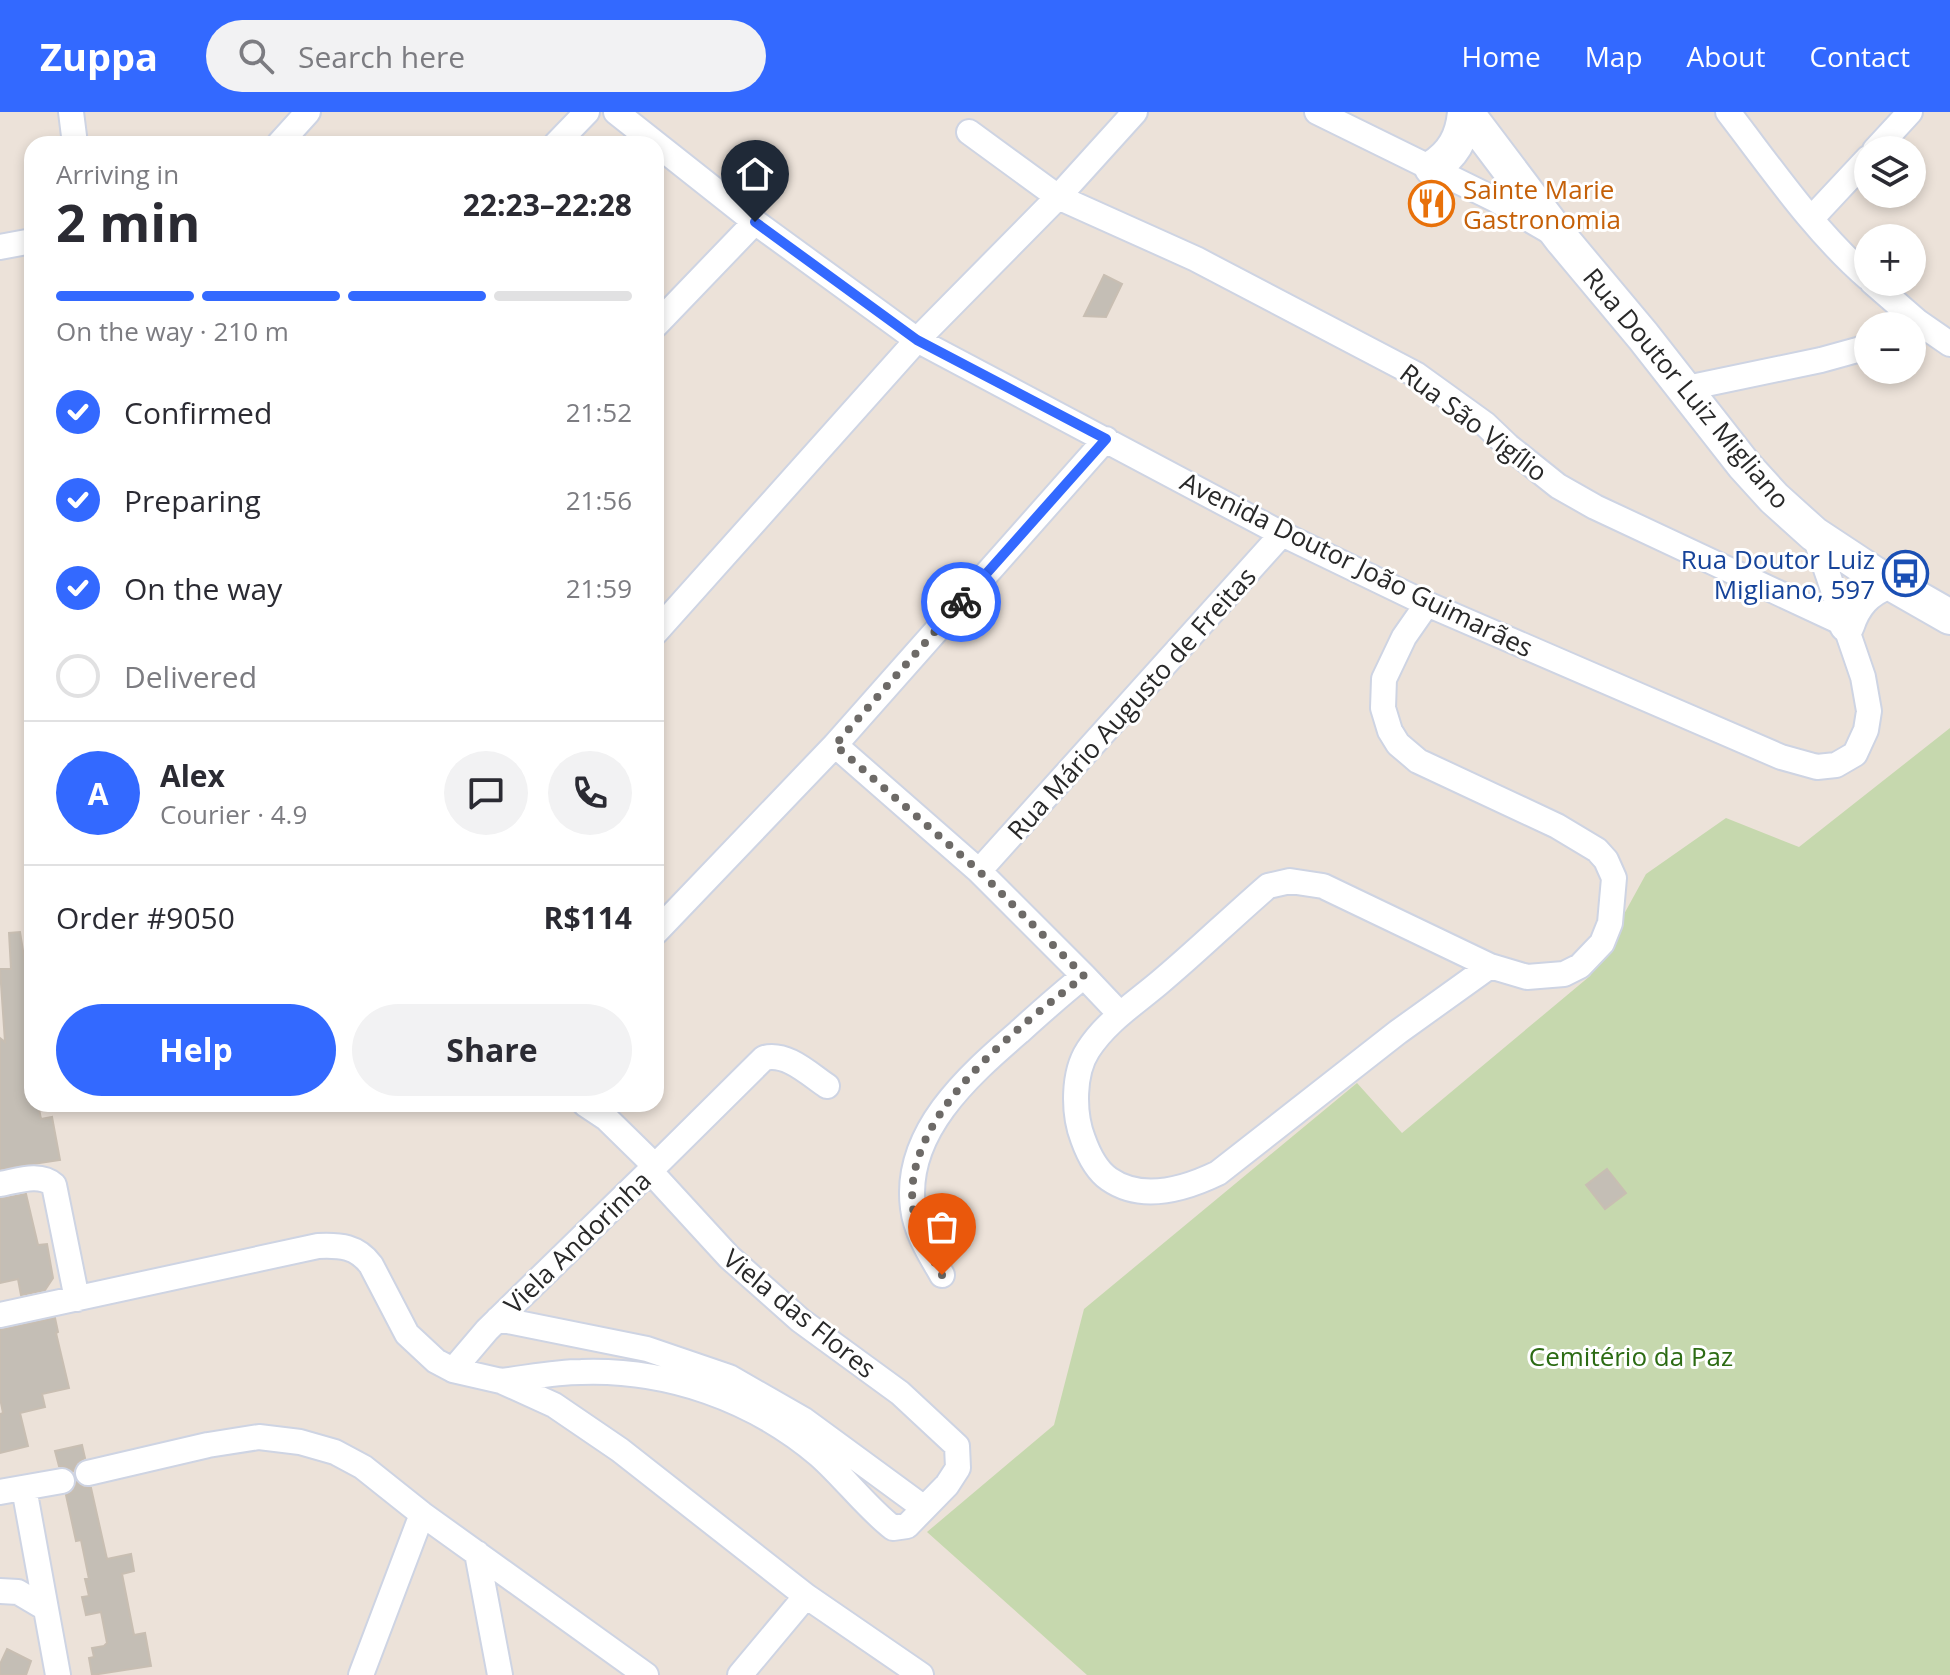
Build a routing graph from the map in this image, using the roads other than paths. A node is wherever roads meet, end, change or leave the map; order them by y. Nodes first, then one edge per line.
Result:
1 (71, 112) edge
2 (587, 112) edge
3 (616, 112) edge
4 (1135, 112) edge
5 (1317, 112) edge
6 (1466, 112) edge
7 (1728, 112) edge
8 (1910, 112) edge
9 (297, 116) edge
10 (969, 132) dead end
11 (74, 136) edge
12 (284, 136) edge
13 (564, 136) edge
14 (646, 136) edge
15 (1888, 136) edge
16 (664, 150) edge
17 (1432, 168) junction
18 (1854, 173) edge
19 (1058, 197) junction
20 (1811, 219) junction
21 (755, 222) junction
22 (1561, 238) junction
23 (24, 242) edge
24 (0, 247) edge
25 (1854, 266) edge
26 (1886, 296) edge
27 (1903, 312) edge
28 (664, 317) edge
29 (1926, 330) edge
30 (917, 340) junction
31 (1949, 341) edge
32 (1854, 351) edge
33 (1682, 389) junction
34 (1106, 439) junction
35 (1282, 534) junction
36 (1814, 534) junction
37 (1887, 582) junction
38 (1427, 604) junction
39 (1950, 617) edge
40 (664, 623) edge
41 (1847, 625) junction
42 (835, 745) junction
43 (979, 871) junction
44 (664, 924) edge
45 (1490, 966) junction
46 (1084, 976) junction
47 (1120, 1014) junction
48 (827, 1086) dead end
49 (615, 1112) edge
50 (653, 1169) junction
51 (0, 1184) edge
52 (942, 1275) dead end
53 (77, 1299) junction
54 (0, 1315) edge
55 (498, 1319) junction
56 (453, 1370) junction
57 (501, 1381) junction
58 (88, 1473) dead end
59 (62, 1481) dead end
60 (8, 1496) edge
61 (924, 1508) junction
62 (422, 1514) junction
63 (477, 1553) junction
64 (0, 1591) edge
65 (806, 1596) junction
66 (45, 1608) junction
67 (58, 1675) edge
68 (361, 1675) edge
69 (500, 1675) edge
70 (646, 1675) edge
71 (740, 1675) edge
72 (921, 1675) edge

1 - 11 street
2 - 13 street
3 - 14 street, Avenida Doutor João Guimarães
4 - 19 street
5 - 17 street
6 - 17 main road
6 - 22 main road, Rua Doutor Luiz Migliano
7 - 20 street
8 - 15 street
9 - 12 street
10 - 19 street, Rua São Vigílio
16 - 21 street, Avenida Doutor João Guimarães
17 - 22 street
18 - 20 street
19 - 30 street
19 - 41 street, Rua São Vigílio
20 - 25 street
21 - 28 street
21 - 30 street, Avenida Doutor João Guimarães
22 - 33 main road, Rua Doutor Luiz Migliano
23 - 24 street
26 - 27 street
29 - 31 street
30 - 34 street, Avenida Doutor João Guimarães
30 - 40 street
32 - 33 street
33 - 36 main road, Rua Doutor Luiz Migliano
34 - 35 street, Avenida Doutor João Guimarães
34 - 42 street
35 - 38 street, Avenida Doutor João Guimarães
35 - 43 street, Rua Mário Augusto de Freitas
36 - 37 main road, Rua Doutor Luiz Migliano
36 - 41 street, Avenida Doutor João Guimarães
37 - 39 main road, Rua Doutor Luiz Migliano
37 - 41 main road
38 - 41 street, Avenida Doutor João Guimarães
38 - 45 street
42 - 43 street
42 - 44 street
43 - 46 street
45 - 47 street
45 - 47 street
46 - 47 street
46 - 52 street
48 - 50 street
49 - 50 street, Viela Andorinha
50 - 55 street, Viela Andorinha
50 - 61 street, Viela das Flores
51 - 53 street
53 - 54 street
53 - 56 street
55 - 56 street, Viela Andorinha
55 - 61 street
56 - 57 street
57 - 61 street
57 - 65 street
58 - 62 street
59 - 60 street
60 - 66 street
62 - 63 street
62 - 68 street
63 - 69 street
63 - 70 street
64 - 66 street
65 - 71 street
65 - 72 street
66 - 67 street

